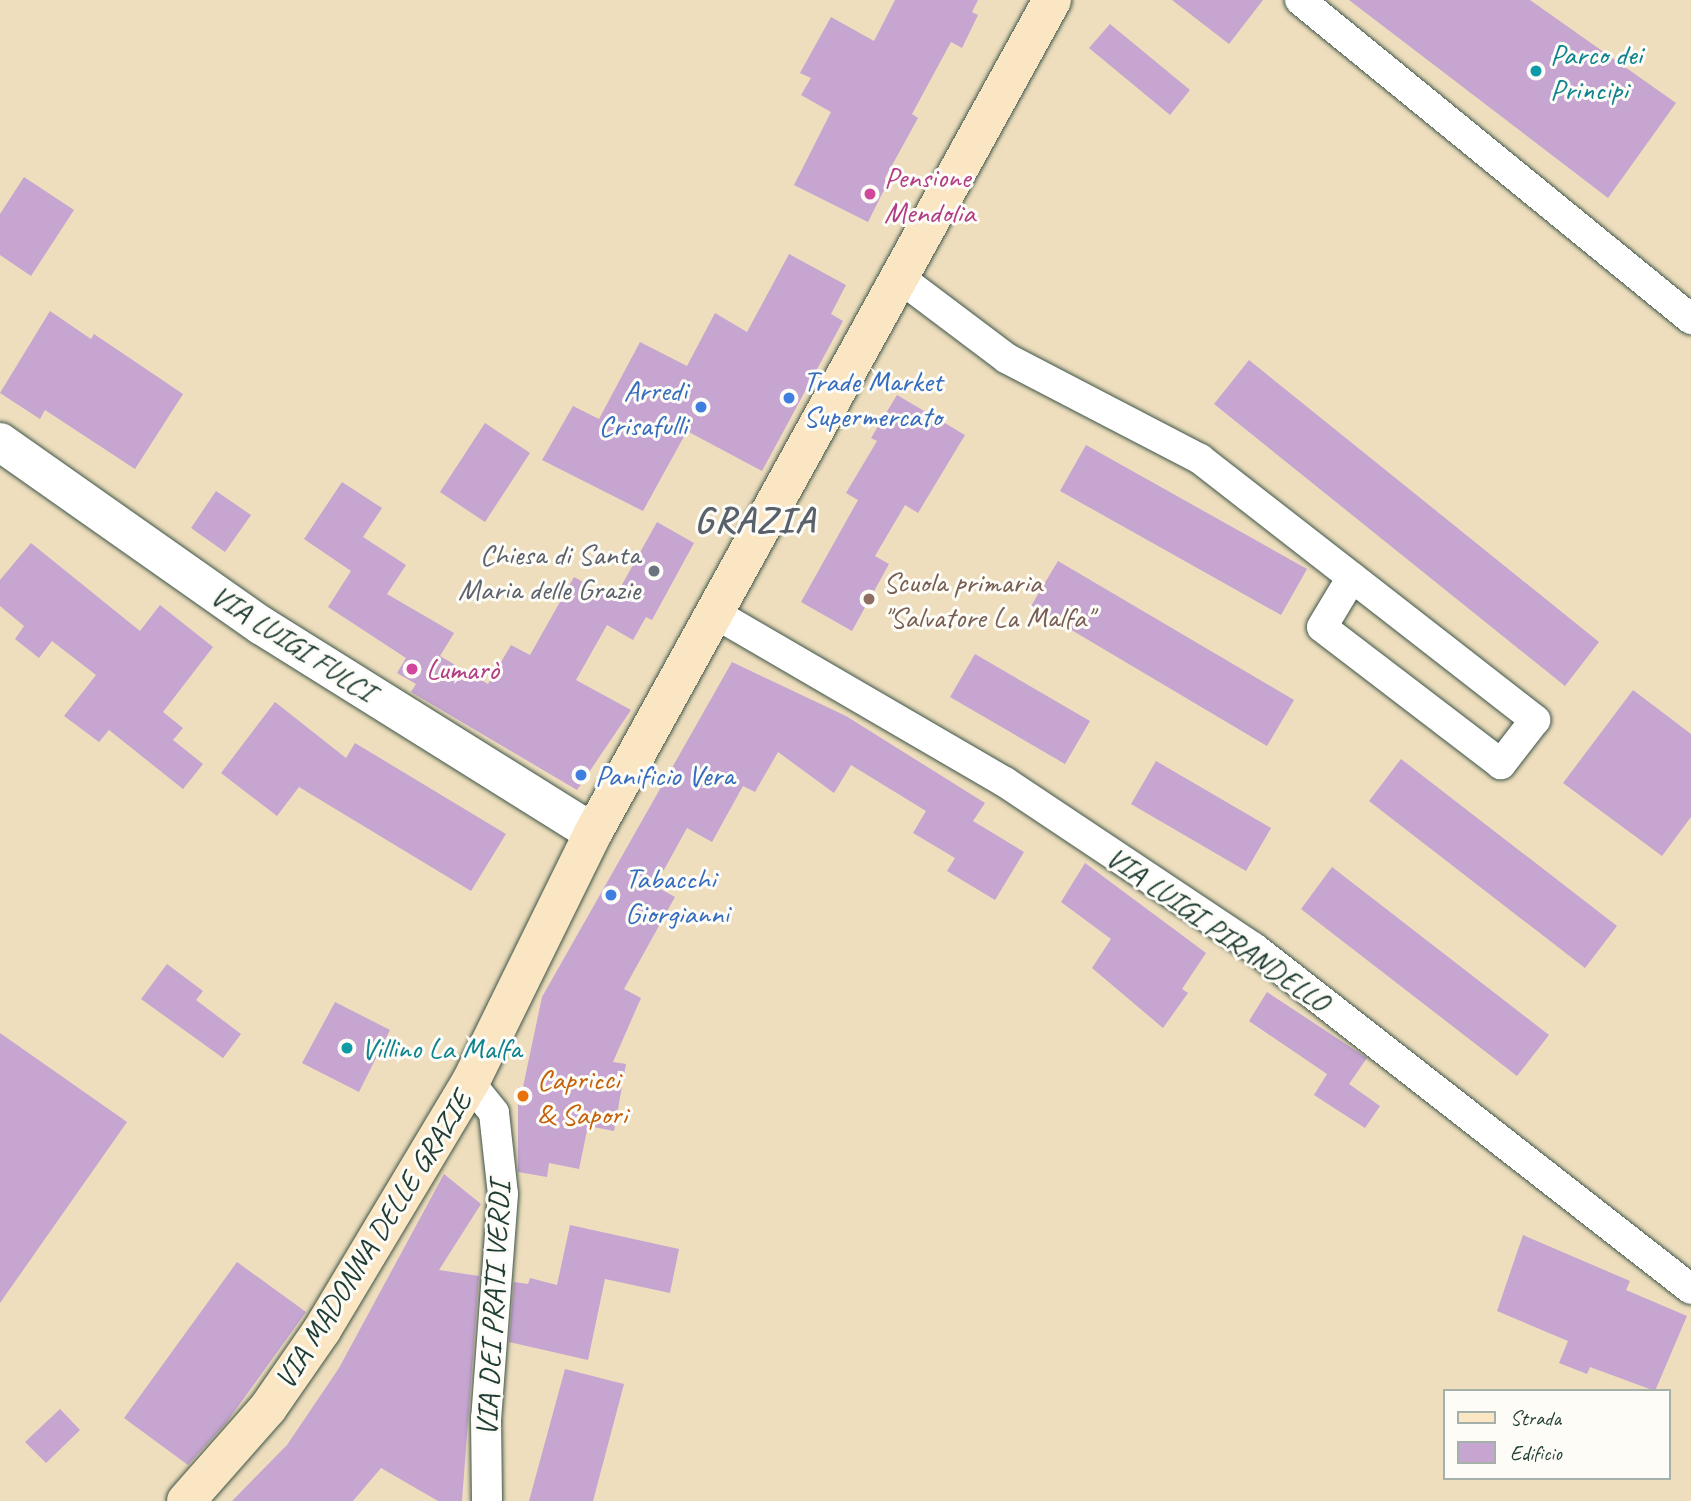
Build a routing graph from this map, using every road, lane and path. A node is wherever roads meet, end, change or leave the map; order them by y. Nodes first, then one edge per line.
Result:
1 (1052, 0) edge
2 (1300, 0) edge
3 (900, 278) junction
4 (1691, 319) edge
5 (0, 442) edge
6 (1352, 578) junction
7 (716, 614) junction
8 (593, 833) junction
9 (470, 1083) junction
10 (1691, 1289) edge
11 (186, 1501) edge
12 (487, 1501) edge

1 - 3 main road, VIA MADONNA DELLE GRAZIE
2 - 4 street
3 - 6 street
3 - 7 main road, VIA MADONNA DELLE GRAZIE
5 - 8 street, VIA LUIGI FULCI
6 - 6 street
7 - 8 main road, VIA MADONNA DELLE GRAZIE
7 - 10 street, VIA LUIGI PIRANDELLO
8 - 9 main road, VIA MADONNA DELLE GRAZIE
9 - 11 main road, VIA MADONNA DELLE GRAZIE
9 - 12 street, VIA DEI PRATI VERDI

